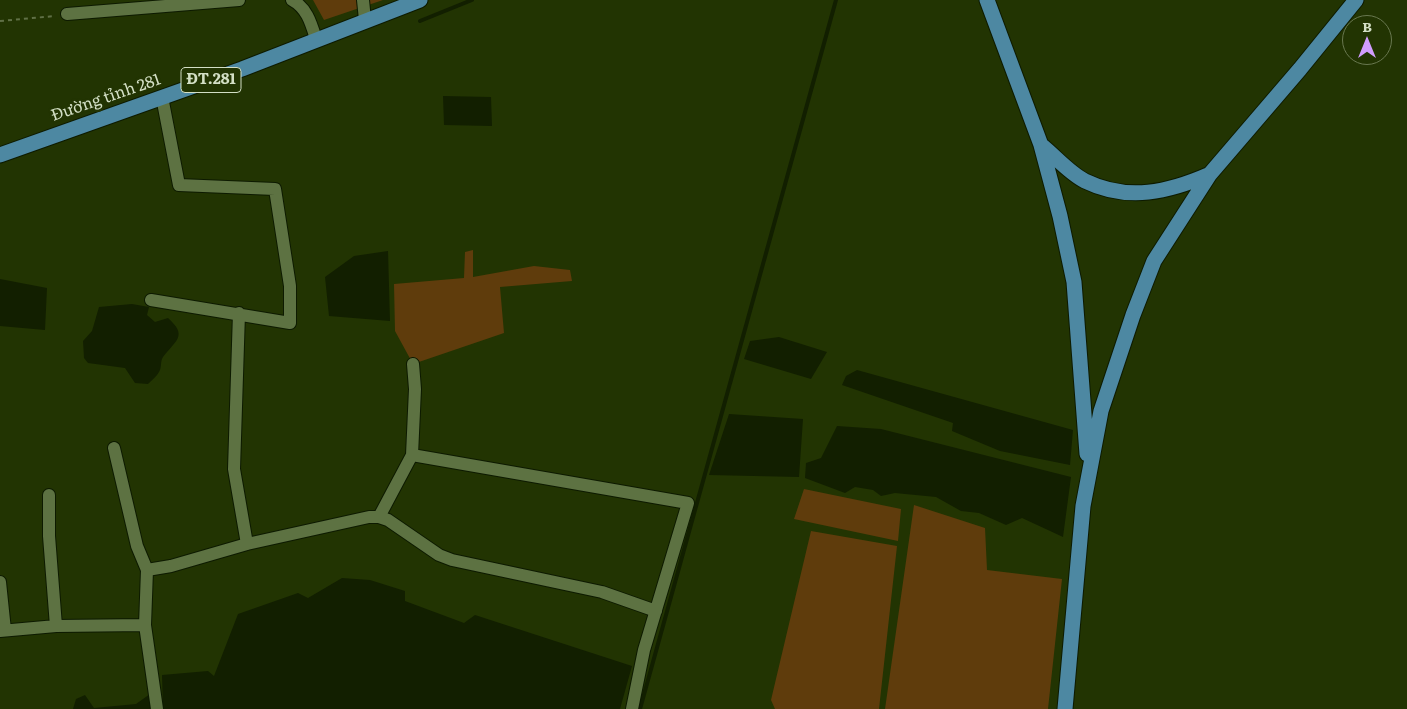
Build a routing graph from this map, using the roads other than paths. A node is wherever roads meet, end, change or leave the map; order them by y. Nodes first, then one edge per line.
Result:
1 (239, 0) edge
2 (364, 0) edge
3 (420, 0) edge
4 (987, 0) edge
5 (1356, 0) edge
6 (298, 2) edge
7 (66, 14) road end
8 (365, 20) junction
9 (316, 39) junction
10 (162, 97) junction
11 (1041, 145) junction
12 (0, 155) edge
13 (1210, 174) junction
14 (151, 300) dead end
15 (239, 313) junction
16 (413, 364) dead end
17 (114, 448) dead end
18 (412, 455) junction
19 (1088, 473) junction
20 (49, 495) dead end
21 (379, 517) junction
22 (246, 544) junction
23 (147, 570) junction
24 (0, 582) edge
25 (656, 611) junction
26 (146, 625) junction
27 (56, 626) junction
28 (3, 630) edge
29 (157, 709) edge
30 (632, 709) edge
31 (1065, 709) edge

1 - 7 street
2 - 8 street
3 - 8 main road, Đường tỉnh 281 / ĐT.281
4 - 11 main road
5 - 13 main road
6 - 9 street
8 - 9 main road, Đường tỉnh 281 / ĐT.281
9 - 10 main road, Đường tỉnh 281 / ĐT.281
10 - 12 main road, Đường tỉnh 281 / ĐT.281
10 - 15 street
11 - 13 main road
11 - 19 main road
13 - 19 main road
14 - 15 street
15 - 22 street
16 - 18 street
17 - 23 street
18 - 21 street
18 - 25 street
19 - 31 main road
20 - 27 street
21 - 22 street
21 - 25 street
22 - 23 street
23 - 26 street
24 - 28 street
25 - 30 street
26 - 27 street
26 - 29 street
27 - 28 street

